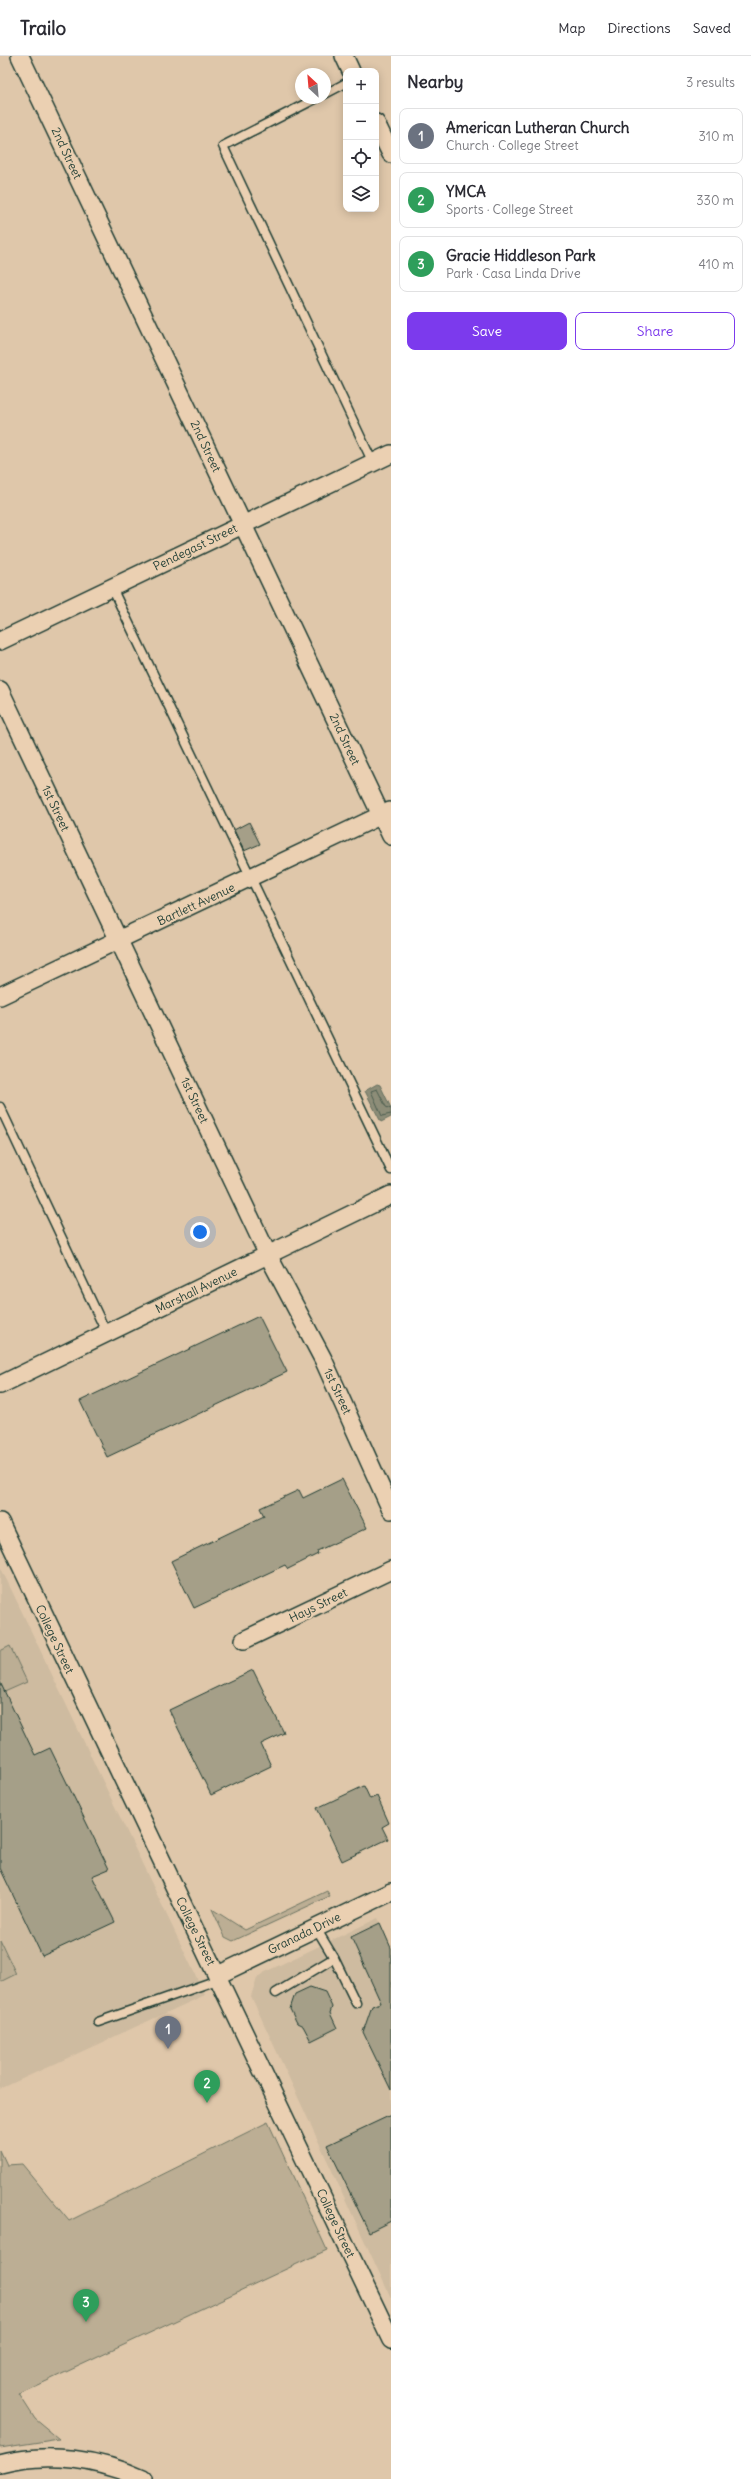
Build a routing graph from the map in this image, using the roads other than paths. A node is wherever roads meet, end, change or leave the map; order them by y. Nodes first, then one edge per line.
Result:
1 (20, 56) edge
2 (344, 56) edge
3 (350, 68) edge
4 (343, 85) edge
5 (331, 91) edge
6 (305, 104) edge
7 (379, 129) edge
8 (391, 154) edge
9 (391, 454) edge
10 (373, 463) junction
11 (244, 524) junction
12 (112, 588) junction
13 (0, 641) edge
14 (0, 690) edge
15 (386, 813) edge
16 (391, 836) edge
17 (253, 878) junction
18 (119, 940) junction
19 (0, 996) edge
20 (0, 1108) edge
21 (391, 1170) edge
22 (391, 1195) edge
23 (268, 1255) junction
24 (107, 1334) junction
25 (0, 1385) edge
26 (391, 1510) edge
27 (0, 1522) edge
28 (391, 1570) edge
29 (244, 1640) dead end
30 (391, 1892) edge
31 (316, 1928) junction
32 (334, 1958) junction
33 (219, 1977) junction
34 (276, 1993) dead end
35 (356, 2003) dead end
36 (98, 2022) dead end
37 (391, 2340) edge
38 (0, 2464) edge
39 (143, 2479) edge

1 - 11 street, 2nd Street
2 - 3 street
4 - 5 lane
6 - 10 lane
7 - 8 street
9 - 10 street, Pendegast Street
10 - 11 street, Pendegast Street
11 - 12 street, Pendegast Street
11 - 15 street, 2nd Street
12 - 13 street, Pendegast Street
12 - 17 lane
14 - 18 street, 1st Street
15 - 16 street, 2nd Street
15 - 17 street, Bartlett Avenue
17 - 18 street, Bartlett Avenue
17 - 21 lane
18 - 19 street, Bartlett Avenue
18 - 23 street, 1st Street
20 - 24 lane
22 - 23 street, Marshall Avenue
23 - 24 street, Marshall Avenue
23 - 26 street, 1st Street
24 - 25 street, Marshall Avenue
27 - 33 street, College Street
28 - 29 street, Hays Street
30 - 31 street, Granada Drive
31 - 32 lane
31 - 33 street, Granada Drive
32 - 34 lane
32 - 35 lane
33 - 36 lane
33 - 37 street, College Street
38 - 39 street

